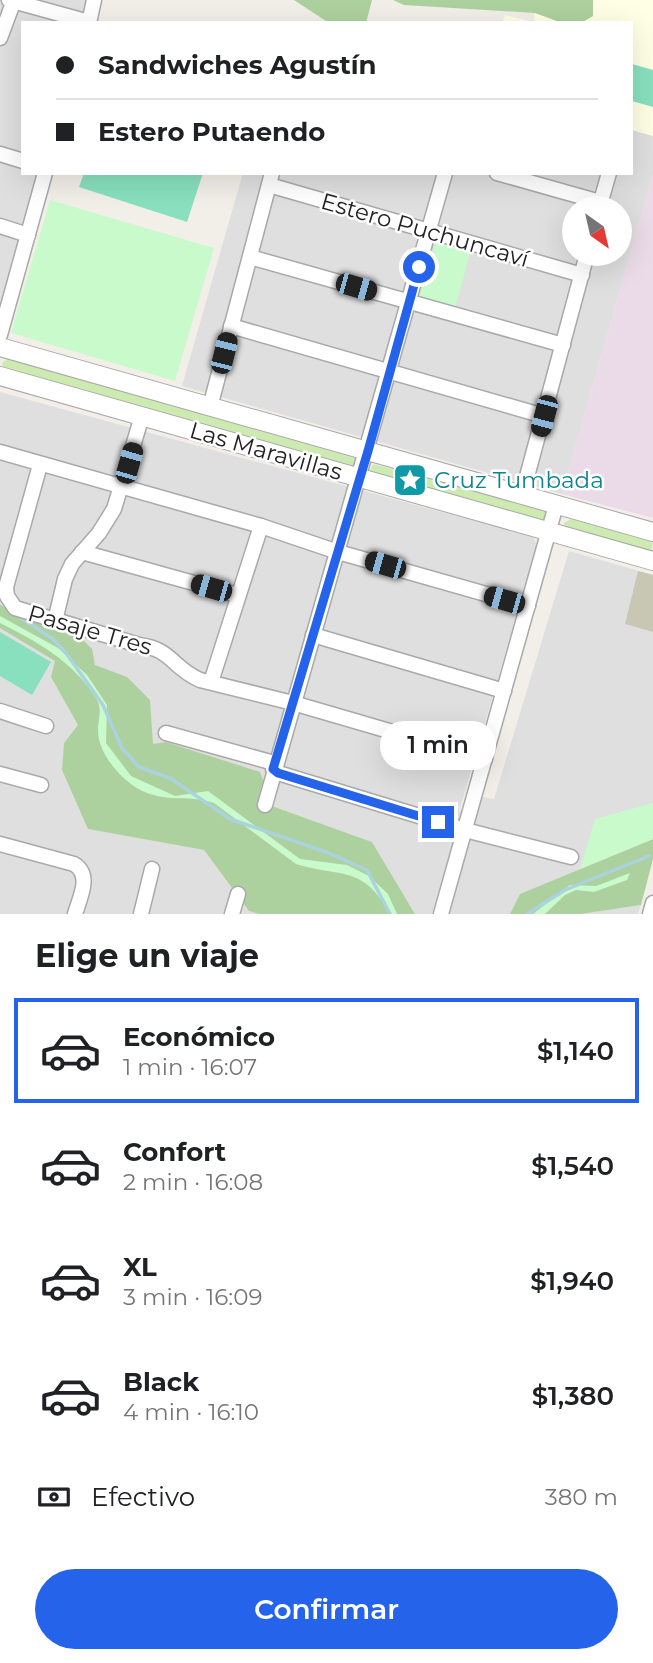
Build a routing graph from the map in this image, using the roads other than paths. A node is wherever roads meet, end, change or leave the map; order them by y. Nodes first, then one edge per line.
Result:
1 (94, 0) edge
2 (11, 1) edge
3 (86, 21) edge
4 (89, 21) edge
5 (0, 38) edge
6 (0, 154) edge
7 (21, 160) edge
8 (44, 175) edge
9 (444, 175) edge
10 (502, 175) edge
11 (608, 175) edge
12 (271, 179) edge
13 (571, 196) edge
14 (603, 196) edge
15 (0, 226) edge
16 (428, 232) junction
17 (28, 235) junction
18 (250, 257) junction
19 (584, 266) edge
20 (582, 275) junction
21 (408, 302) junction
22 (231, 326) junction
23 (0, 335) edge
24 (564, 345) junction
25 (0, 347) edge
26 (388, 372) junction
27 (0, 376) edge
28 (210, 407) junction
29 (142, 416) junction
30 (544, 416) junction
31 (368, 451) junction
32 (0, 452) edge
33 (40, 465) junction
34 (360, 478) junction
35 (122, 487) junction
36 (522, 495) junction
37 (556, 505) junction
38 (261, 526) junction
39 (549, 532) junction
40 (653, 532) edge
41 (82, 552) junction
42 (338, 552) junction
43 (653, 561) edge
44 (237, 595) junction
45 (528, 606) junction
46 (55, 621) junction
47 (313, 635) junction
48 (211, 682) junction
49 (504, 691) junction
50 (292, 702) junction
51 (0, 711) edge
52 (46, 726) dead end
53 (166, 733) dead end
54 (485, 760) junction
55 (274, 766) junction
56 (0, 774) edge
57 (41, 785) dead end
58 (265, 805) dead end
59 (465, 830) junction
60 (0, 844) edge
61 (571, 857) dead end
62 (152, 869) dead end
63 (238, 894) dead end
64 (653, 903) edge
65 (75, 914) edge
66 (141, 914) edge
67 (232, 914) edge
68 (441, 914) edge
69 (650, 914) edge

1 - 4 street
2 - 3 street
2 - 5 street
6 - 7 street
8 - 17 street
9 - 16 street
10 - 13 street
11 - 14 street
12 - 16 street, Estero Puchuncaví
12 - 18 street
15 - 17 street
16 - 20 street, Estero Puchuncaví
16 - 21 street
17 - 23 street
18 - 21 street
18 - 22 street
19 - 20 street
20 - 24 street
21 - 24 street
21 - 26 street
22 - 26 street
22 - 28 street
24 - 30 street
25 - 28 street, Las Maravillas
26 - 30 street
26 - 31 street
27 - 29 street, Las Maravillas
28 - 31 street, Las Maravillas
29 - 34 street, Las Maravillas
29 - 35 street
30 - 36 street
31 - 34 street
31 - 36 street, Las Maravillas
32 - 33 street
33 - 35 street
33 - 46 street, Pasaje Tres
34 - 39 street, Las Maravillas
34 - 42 street
35 - 38 street
35 - 41 street
36 - 37 street, Las Maravillas
37 - 39 street
37 - 40 street, Las Maravillas
38 - 42 street
38 - 44 street
39 - 43 street, Las Maravillas
39 - 45 street
41 - 44 street
41 - 46 street
42 - 45 street
42 - 47 street
44 - 48 street
45 - 49 street
46 - 48 street, Pasaje Tres
47 - 49 street
47 - 50 street
48 - 50 street, Pasaje Tres
49 - 54 street
50 - 54 street, Pasaje Tres
50 - 55 street
51 - 52 street
53 - 55 street
54 - 59 street
55 - 58 street
55 - 59 street
56 - 57 street
59 - 61 street
59 - 68 street
60 - 65 street
62 - 66 street
63 - 67 street
64 - 69 street

